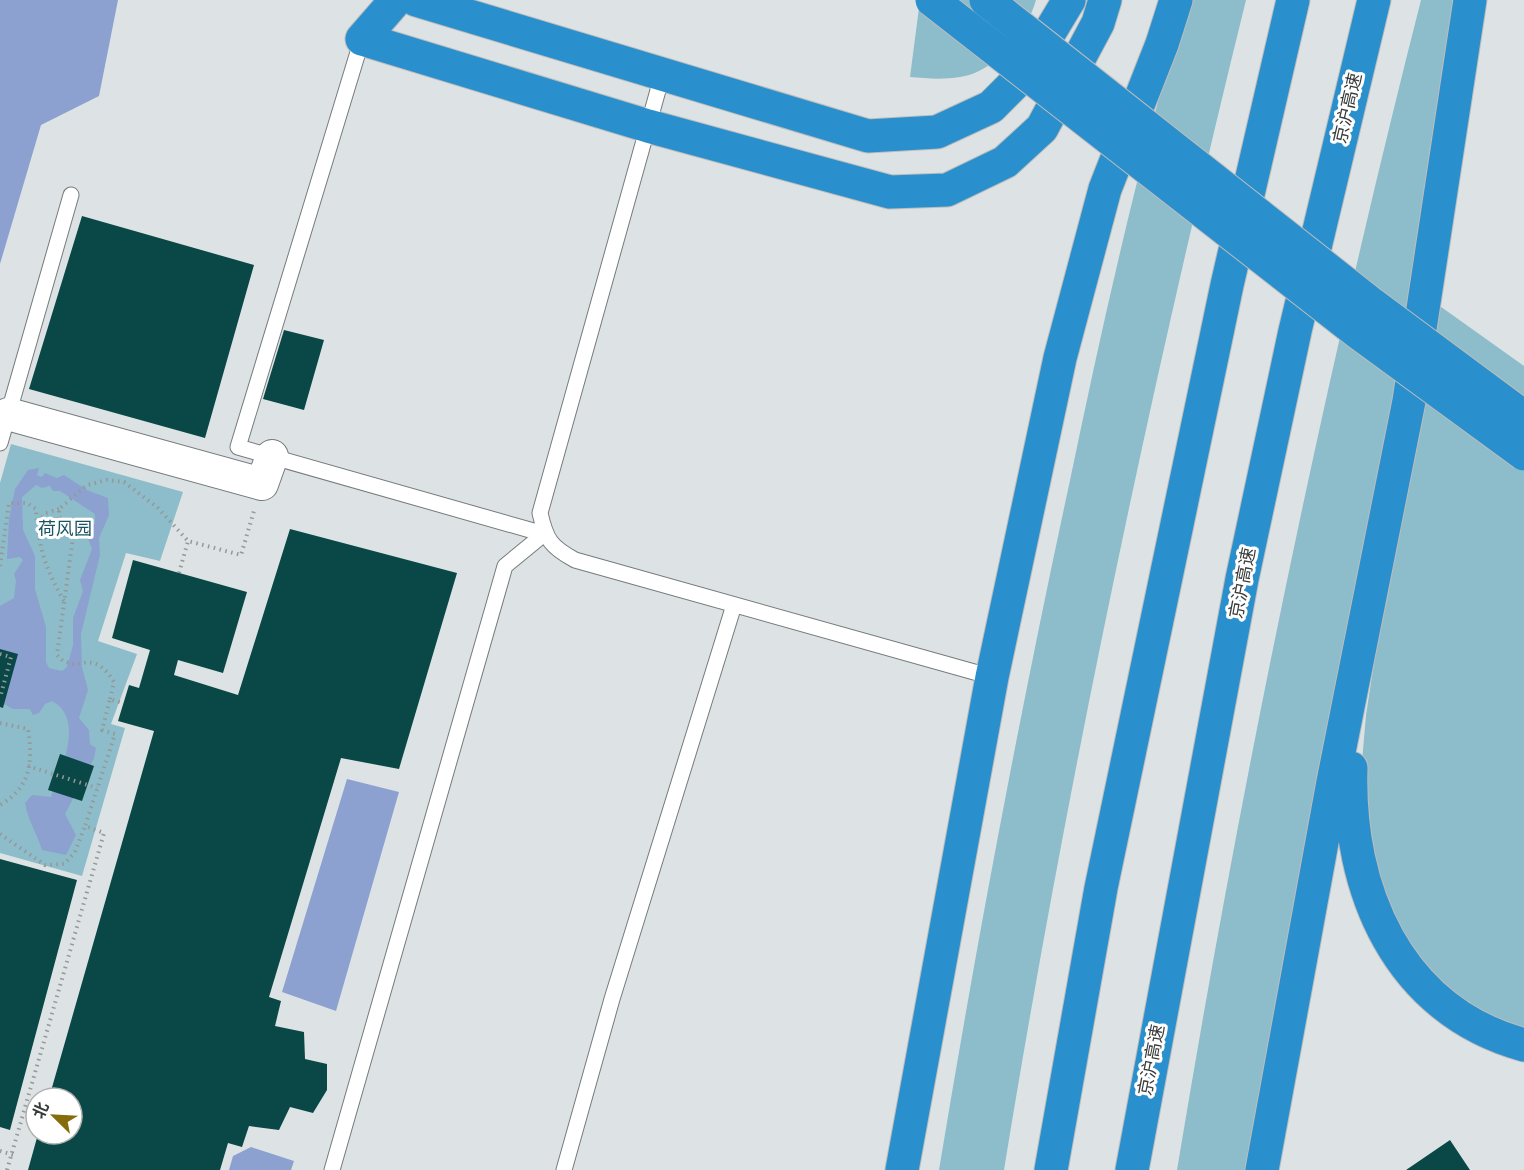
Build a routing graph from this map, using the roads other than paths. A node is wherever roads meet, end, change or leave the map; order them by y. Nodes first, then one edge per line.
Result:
1 (374, 0) edge
2 (396, 0) edge
3 (416, 0) edge
4 (932, 0) edge
5 (986, 0) edge
6 (1069, 0) edge
7 (1105, 0) edge
8 (1176, 0) edge
9 (1293, 0) edge
10 (1374, 0) edge
11 (1470, 0) edge
12 (362, 39) junction
13 (662, 76) junction
14 (648, 126) junction
15 (71, 195) dead end
16 (1524, 417) edge
17 (4, 428) edge
18 (1524, 454) edge
19 (267, 470) junction
20 (544, 534) junction
21 (1377, 562) junction
22 (734, 606) junction
23 (992, 678) junction
24 (1524, 1045) edge
25 (332, 1170) edge
26 (564, 1170) edge
27 (902, 1170) edge
28 (1051, 1170) edge
29 (1132, 1170) edge
30 (1262, 1170) edge

1 - 12 highway
2 - 12 highway
3 - 13 highway
4 - 18 highway, bridge
5 - 16 highway, bridge
6 - 13 highway
7 - 14 highway
8 - 23 highway
9 - 28 highway
10 - 29 highway, 京沪高速
11 - 21 highway
12 - 14 highway
12 - 19 lane
13 - 14 lane
14 - 20 lane
15 - 17 lane
17 - 19 street
19 - 20 lane
20 - 22 lane
20 - 25 lane
21 - 24 highway
21 - 30 highway
22 - 23 lane
22 - 26 lane
23 - 27 highway

